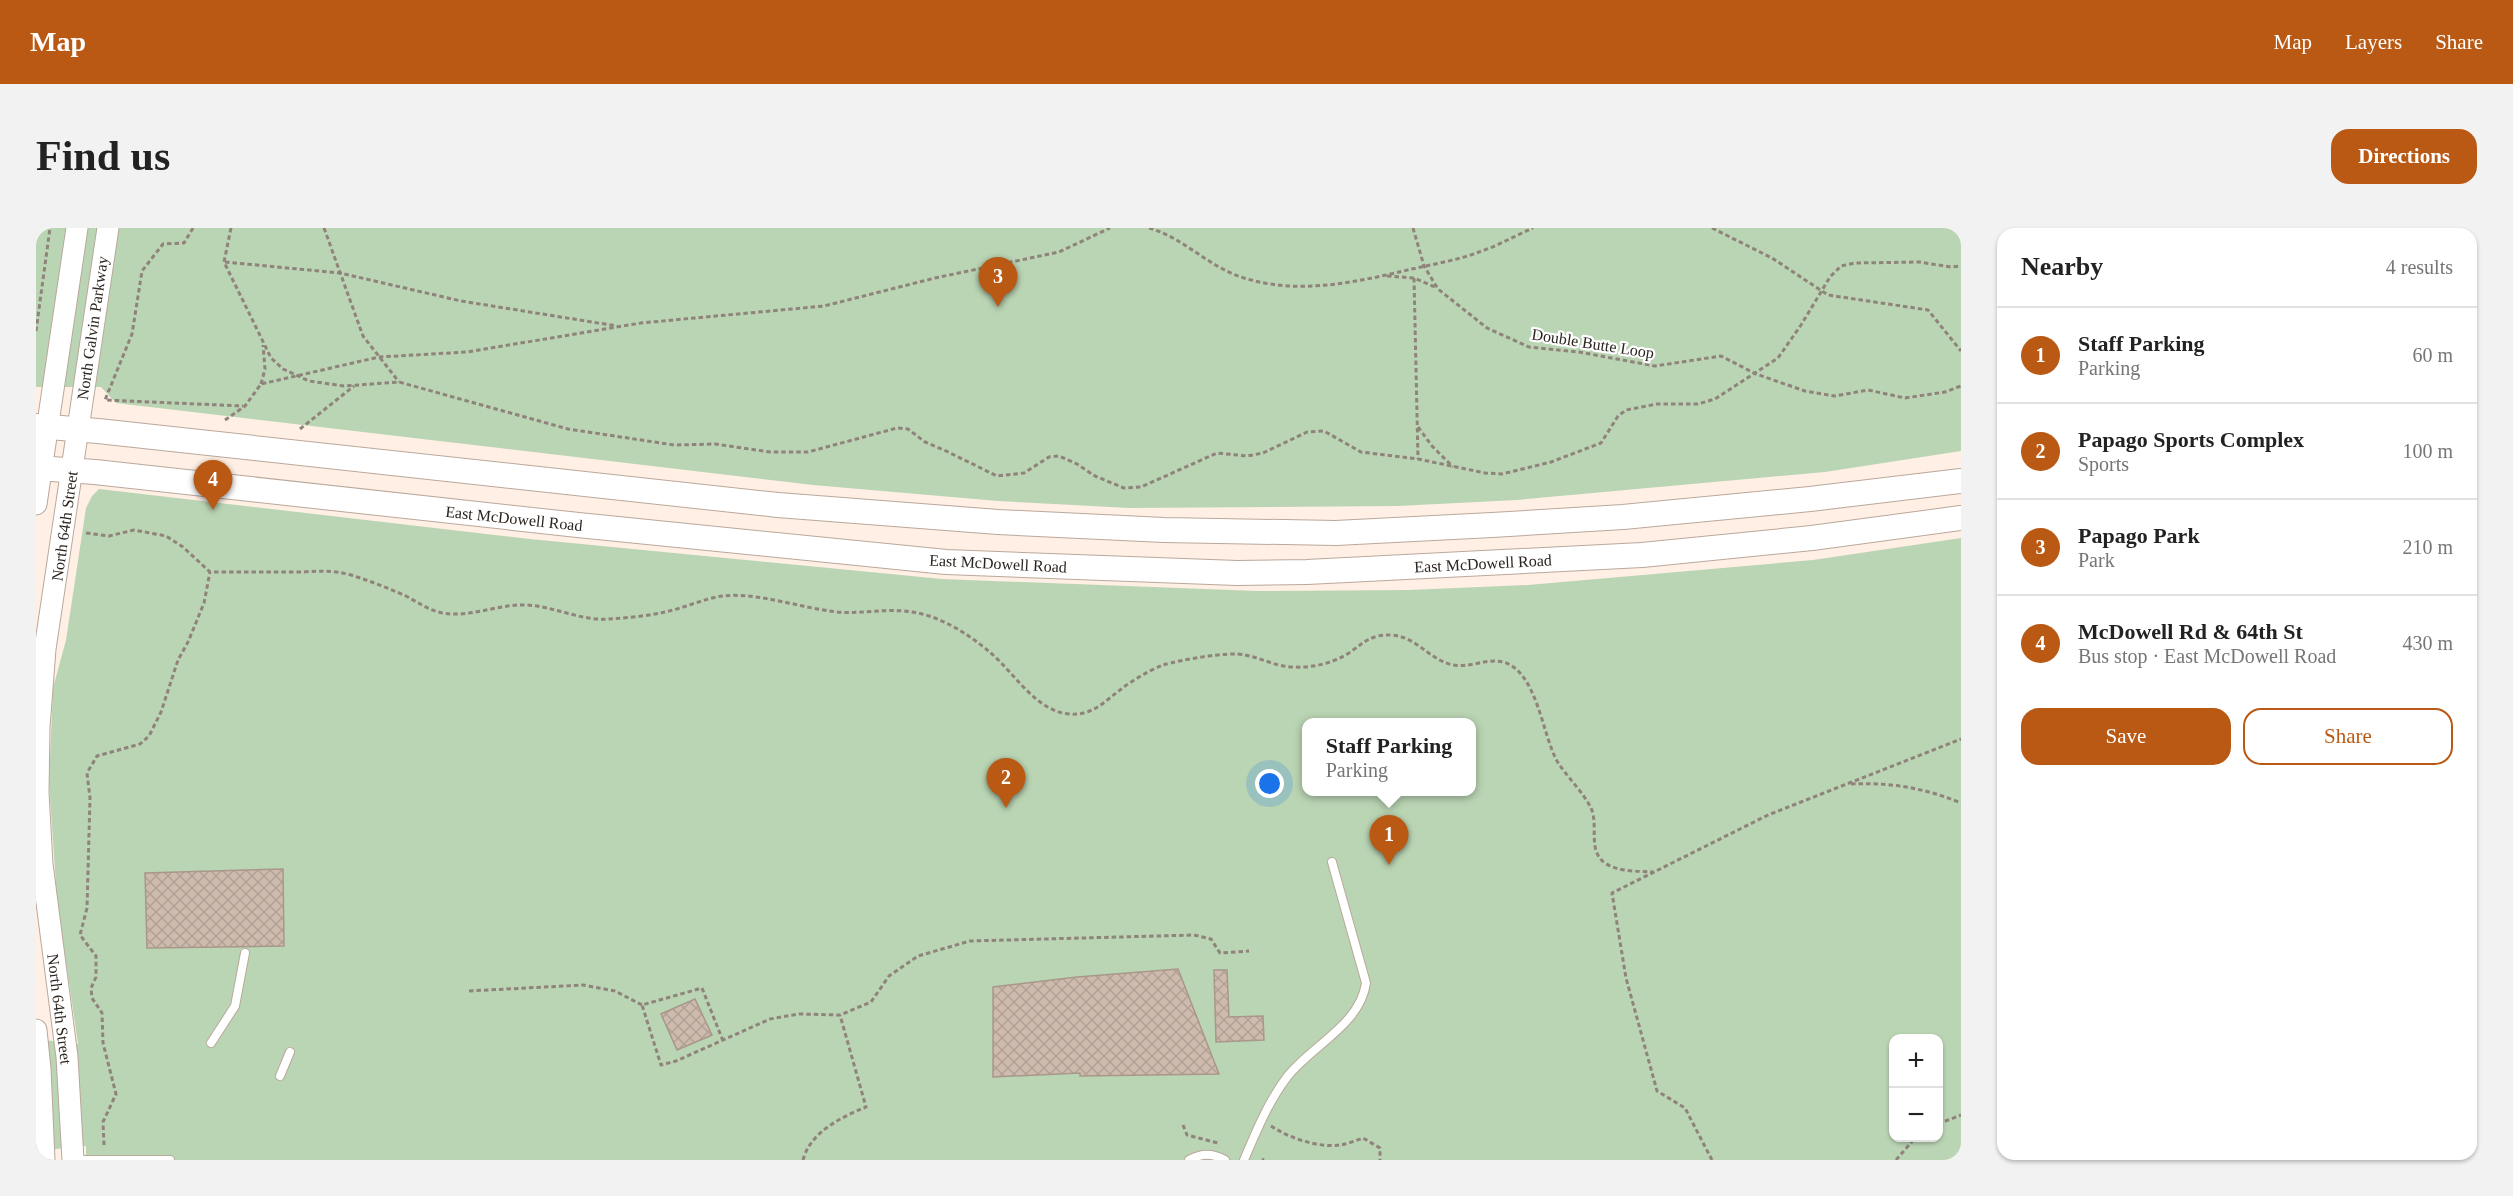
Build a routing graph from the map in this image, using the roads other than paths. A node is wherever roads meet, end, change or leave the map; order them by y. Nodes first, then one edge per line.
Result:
1 (78, 228) edge
2 (108, 228) edge
3 (41, 426) edge
4 (78, 429) junction
5 (38, 468) edge
6 (73, 470) junction
7 (1961, 481) edge
8 (36, 504) edge
9 (1961, 518) edge
10 (1332, 862) dead end
11 (39, 865) edge
12 (245, 953) dead end
13 (36, 1030) edge
14 (212, 1043) dead end
15 (290, 1053) dead end
16 (280, 1076) dead end
17 (44, 1160) edge
18 (74, 1160) edge
19 (83, 1160) edge
20 (170, 1160) edge
21 (1189, 1160) edge
22 (1225, 1160) edge
23 (1244, 1160) edge

1 - 3 main road, North Galvin Parkway
2 - 4 main road, North Galvin Parkway
3 - 4 main road
3 - 5 main road, North 64th Street
4 - 6 main road, North 64th Street
4 - 7 main road
5 - 6 main road, East McDowell Road
5 - 8 main road, North 64th Street
6 - 9 main road, East McDowell Road
6 - 11 main road, North 64th Street
10 - 23 lane
11 - 18 main road, North 64th Street
12 - 14 lane
13 - 17 main road, North 64th Street
15 - 16 lane
19 - 20 lane
21 - 22 lane

